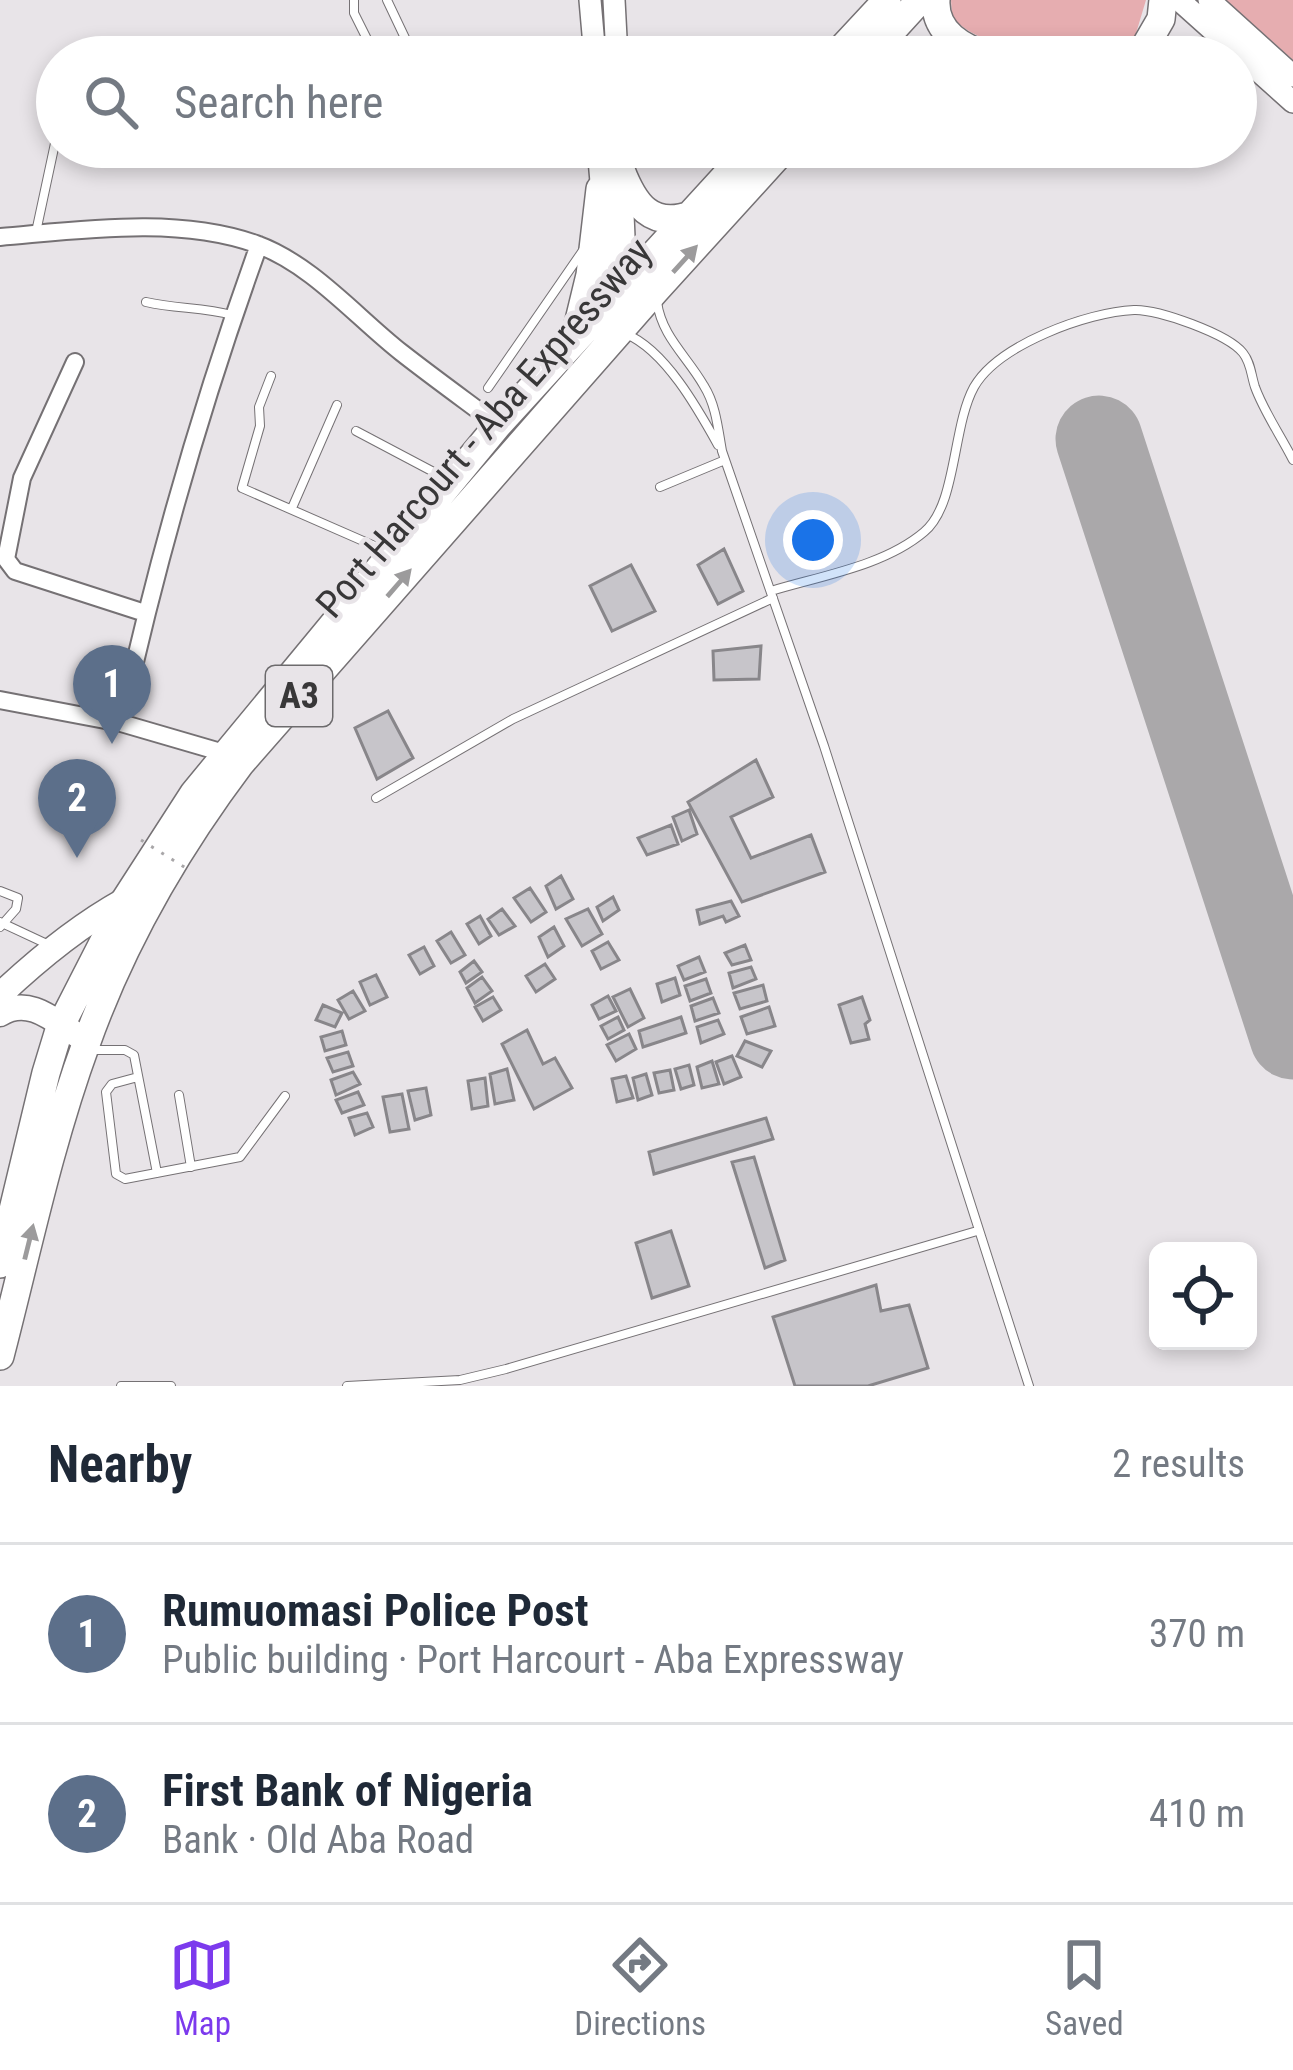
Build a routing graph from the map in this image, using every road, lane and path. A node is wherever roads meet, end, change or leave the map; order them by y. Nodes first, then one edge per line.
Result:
1 (353, 0) edge
2 (387, 0) edge
3 (590, 0) edge
4 (614, 0) edge
5 (886, 0) edge
6 (920, 0) edge
7 (936, 0) edge
8 (1163, 0) edge
9 (1179, 0) edge
10 (1209, 0) edge
11 (366, 36) edge
12 (404, 36) edge
13 (593, 36) edge
14 (616, 36) edge
15 (853, 36) edge
16 (887, 36) edge
17 (951, 36) edge
18 (1151, 36) edge
19 (1210, 36) edge
20 (1249, 36) edge
21 (1257, 43) edge
22 (1293, 76) edge
23 (1257, 77) edge
24 (1293, 103) edge
25 (50, 168) edge
26 (599, 168) edge
27 (621, 168) edge
28 (624, 168) edge
29 (733, 168) edge
30 (767, 168) edge
31 (600, 190) junction
32 (691, 215) junction
33 (595, 233) junction
34 (36, 234) junction
35 (0, 237) edge
36 (260, 245) junction
37 (619, 290) junction
38 (655, 291) junction
39 (146, 302) dead end
40 (234, 316) junction
41 (620, 332) junction
42 (574, 340) junction
43 (75, 362) dead end
44 (271, 376) dead end
45 (488, 388) dead end
46 (338, 405) dead end
47 (498, 425) junction
48 (356, 431) dead end
49 (723, 456) junction
50 (1293, 460) edge
51 (452, 482) junction
52 (660, 487) dead end
53 (292, 508) junction
54 (393, 554) junction
55 (772, 594) junction
56 (146, 613) junction
57 (0, 700) edge
58 (121, 723) junction
59 (224, 753) junction
60 (376, 798) dead end
61 (141, 840) dead end
62 (189, 870) dead end
63 (0, 891) edge
64 (125, 900) junction
65 (1, 924) edge
66 (54, 947) junction
67 (0, 995) edge
68 (0, 1014) edge
69 (60, 1027) junction
70 (85, 1046) junction
71 (139, 1078) junction
72 (179, 1095) dead end
73 (285, 1096) dead end
74 (191, 1167) junction
75 (157, 1173) junction
76 (977, 1232) junction
77 (0, 1264) edge
78 (0, 1356) edge
79 (121, 1386) edge
80 (171, 1386) edge
81 (347, 1386) edge
82 (1029, 1386) edge

1 - 11 lane
2 - 12 lane
3 - 13 main road
4 - 14 main road
5 - 15 highway
6 - 16 highway
7 - 17 highway
8 - 18 highway
9 - 19 main road
10 - 20 main road
21 - 22 main road
23 - 24 main road
25 - 34 lane
26 - 31 main road
27 - 37 main road
28 - 32 highway
29 - 32 highway, Port Harcourt - Aba Expressway / A3
38 -> 30 highway, Port Harcourt - Aba Expressway / A3
31 - 33 highway
31 - 37 main road
32 - 37 highway, Port Harcourt - Aba Expressway / A3
33 - 42 highway
33 - 45 lane
34 - 35 street
34 - 36 street
36 - 40 street
36 - 47 street
37 - 42 highway, Port Harcourt - Aba Expressway / A3
38 - 41 highway, Port Harcourt - Aba Expressway / A3
38 - 49 lane
39 - 40 lane
40 - 56 street
41 - 49 lane
70 -> 41 highway, Port Harcourt - Aba Expressway / A3
42 - 47 highway, Port Harcourt - Aba Expressway / A3
43 - 56 street
44 - 53 lane
46 - 53 lane
47 - 51 highway, Port Harcourt - Aba Expressway / A3
48 - 51 lane
49 - 52 lane
49 - 55 lane
50 - 55 lane
51 - 54 highway, Port Harcourt - Aba Expressway / A3
53 - 54 lane
54 - 59 highway, Port Harcourt - Aba Expressway / A3
55 - 60 lane
55 - 76 lane
56 - 58 street
57 - 58 street
58 - 59 street
59 - 64 highway, Port Harcourt - Aba Expressway / A3
61 - 62 path, bridge
63 - 65 lane
64 - 66 main road
64 - 69 highway, Port Harcourt - Aba Expressway / A3
65 - 66 lane
66 - 67 main road
68 - 69 main road
69 - 70 main road
69 - 77 highway, Port Harcourt - Aba Expressway / A3
70 - 71 lane
78 -> 70 highway, Port Harcourt - Aba Expressway / A3
71 - 75 lane
71 - 75 lane
72 - 74 lane
73 - 74 lane
74 - 75 lane
76 - 81 lane
76 - 82 lane
79 - 80 lane

